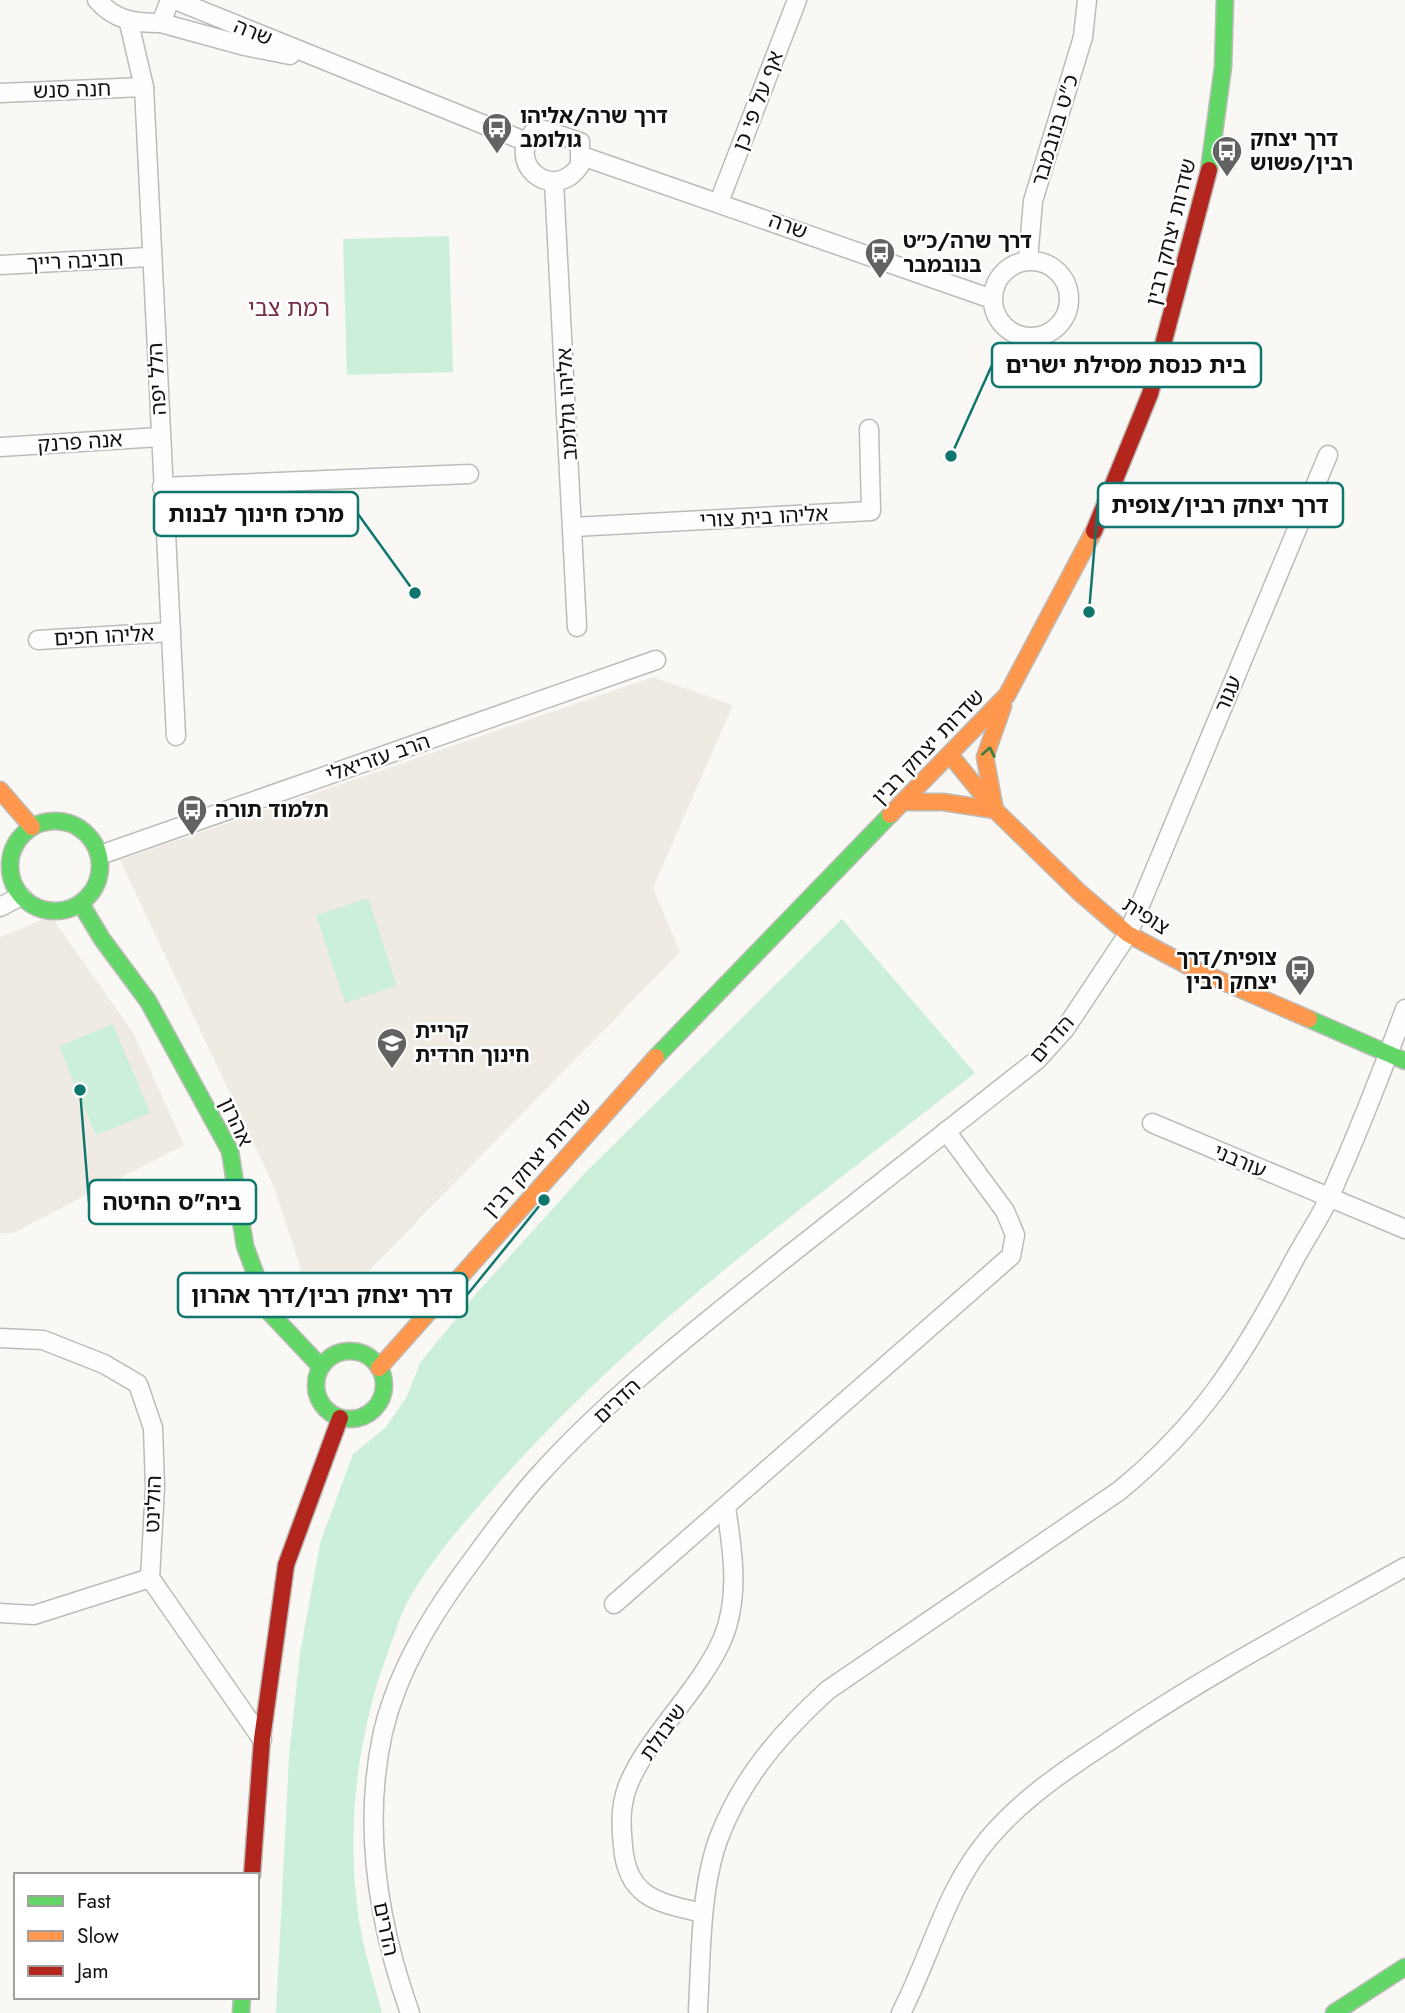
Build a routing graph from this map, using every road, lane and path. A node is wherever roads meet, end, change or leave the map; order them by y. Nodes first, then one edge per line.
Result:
1 (97, 0) edge
2 (170, 0) edge
3 (175, 0) edge
4 (797, 0) edge
5 (1087, 0) edge
6 (1224, 0) edge
7 (129, 23) junction
8 (161, 23) junction
9 (328, 62) junction
10 (144, 88) junction
11 (0, 93) edge
12 (527, 142) junction
13 (582, 156) junction
14 (554, 182) junction
15 (719, 202) junction
16 (150, 257) junction
17 (1028, 260) junction
18 (0, 265) edge
19 (992, 299) junction
20 (869, 429) dead end
21 (160, 437) junction
22 (0, 447) edge
23 (1328, 455) dead end
24 (469, 474) dead end
25 (162, 487) junction
26 (574, 527) junction
27 (577, 627) dead end
28 (171, 632) junction
29 (38, 640) dead end
30 (656, 660) dead end
31 (1007, 695) junction
32 (176, 736) dead end
33 (951, 756) junction
34 (0, 790) edge
35 (906, 802) junction
36 (995, 810) junction
37 (32, 827) junction
38 (100, 855) junction
39 (21, 896) junction
40 (81, 904) junction
41 (0, 907) edge
42 (1128, 934) junction
43 (1405, 1009) edge
44 (1397, 1058) edge
45 (1152, 1122) dead end
46 (946, 1131) junction
47 (1329, 1199) junction
48 (1405, 1229) edge
49 (0, 1338) edge
50 (321, 1367) junction
51 (379, 1368) junction
52 (340, 1418) junction
53 (726, 1508) junction
54 (1405, 1567) edge
55 (150, 1578) junction
56 (614, 1604) dead end
57 (0, 1613) edge
58 (262, 1739) junction
59 (251, 1873) edge
60 (704, 1913) junction
61 (1405, 1967) edge
62 (698, 2010) dead end
63 (410, 2013) edge
64 (901, 2013) edge
65 (1334, 2013) edge

1 - 7 street
2 - 8 street
3 - 9 street, שרה
4 - 15 street, אף על פי כן
5 - 17 street, כ"ט בנובמבר
6 - 31 main road, שדרות יצחק רבין
7 - 8 street
7 - 10 street, הלל יפה
8 - 9 street
9 - 12 street, שרה
10 - 11 street, חנה סנש
10 - 16 street, הלל יפה
12 - 13 street
12 - 14 street
13 - 14 street
13 - 15 street, שרה
14 - 26 street, אליהו גולומב
15 - 19 street, שרה
16 - 18 street, חביבה רייך
16 - 21 street, הלל יפה
17 - 19 street
17 - 19 street
20 - 26 street, אליהו בית צורי
21 - 22 street, אנה פרנק
21 - 25 street, הלל יפה
23 - 42 street, עגור
24 - 25 street
25 - 28 street, הלל יפה
26 - 27 street, אליהו גולומב
28 - 29 street, אליהו חכים
28 - 32 street, הלל יפה
30 - 38 street, הרב עזריאלי
31 - 33 main road, שדרות יצחק רבין
36 -> 31 main road
33 - 35 main road, שדרות יצחק רבין
33 - 36 main road, צופית
34 - 37 main road
35 - 36 main road
35 - 51 main road, שדרות יצחק רבין
36 - 42 main road, צופית
37 - 38 main road
37 - 39 main road
38 - 40 main road
39 - 40 main road
39 - 41 street
40 - 50 main road, אהרון
42 - 44 main road, צופית
42 - 46 street, הדרים
43 - 44 street
44 - 47 street
45 - 47 street, עורבני
46 - 53 street
46 - 63 street, הדרים
47 - 48 street, עורבני
47 - 60 street
49 - 55 street, הולינט
50 - 51 main road
50 - 52 main road
51 - 52 main road
52 - 58 main road
53 - 56 street
53 - 60 street, שיבולת
54 - 64 street
55 - 57 street
55 - 58 street
58 - 59 main road
60 - 62 street
61 - 65 main road

